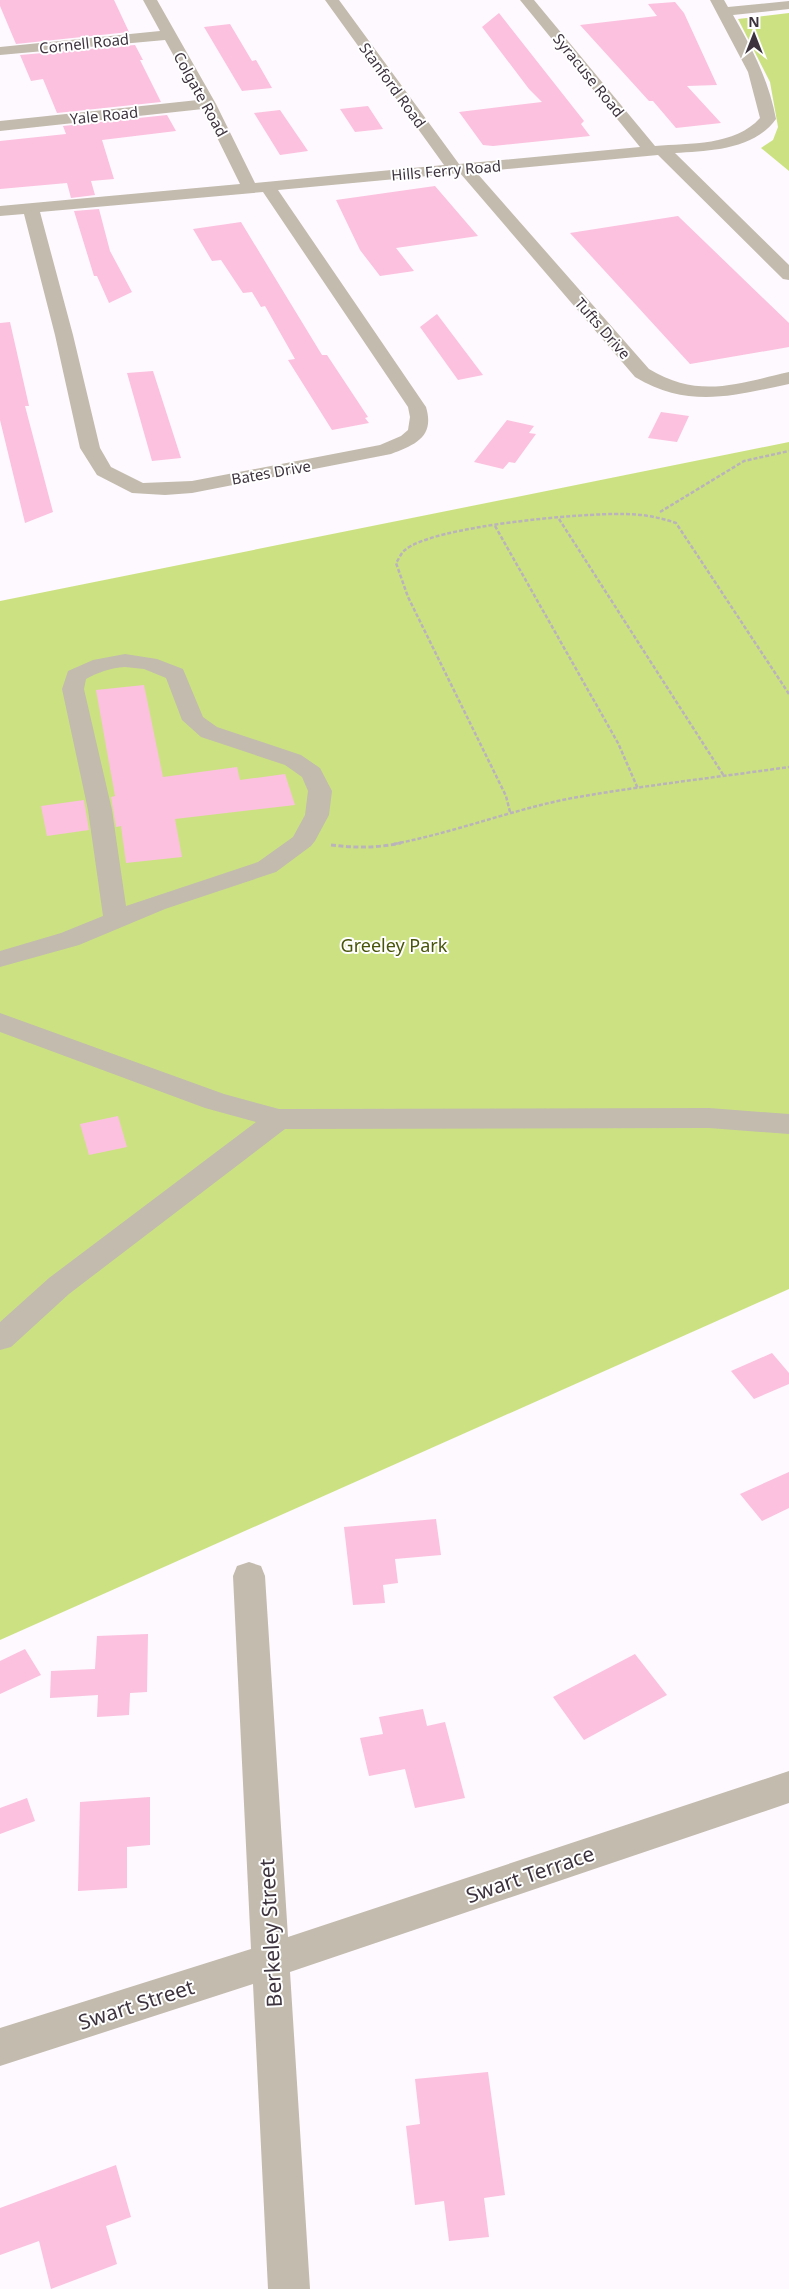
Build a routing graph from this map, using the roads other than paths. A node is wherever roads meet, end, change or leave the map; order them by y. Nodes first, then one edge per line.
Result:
1 (150, 0) edge
2 (332, 0) edge
3 (527, 0) edge
4 (789, 5) edge
5 (721, 6) edge
6 (168, 35) junction
7 (0, 51) edge
8 (208, 104) junction
9 (0, 126) edge
10 (656, 150) junction
11 (459, 169) junction
12 (259, 187) junction
13 (31, 208) junction
14 (0, 211) edge
15 (789, 275) edge
16 (789, 378) edge
17 (116, 919) junction
18 (0, 959) edge
19 (0, 1022) edge
20 (279, 1119) junction
21 (789, 1124) edge
22 (0, 1339) edge
23 (249, 1576) dead end
24 (789, 1786) edge
25 (271, 1961) junction
26 (0, 2047) edge
27 (289, 2289) edge

1 - 6 street, Colgate Road
2 - 11 street, Stanford Road
3 - 10 street, Syracuse Road
4 - 5 street
5 - 10 street, Hills Ferry Road
6 - 7 street, Cornell Road
6 - 8 street, Colgate Road
8 - 9 street, Yale Road
8 - 12 street, Colgate Road
10 - 11 street, Hills Ferry Road
10 - 15 street
11 - 12 street, Hills Ferry Road
11 - 16 street, Tufts Drive
12 - 13 street, Hills Ferry Road
12 - 13 street, Bates Drive
13 - 14 street, Hills Ferry Road
17 - 17 street
17 - 18 street
19 - 20 street
20 - 21 street
20 - 22 street
23 - 25 street, Berkeley Street
24 - 25 street, Swart Terrace
25 - 26 street, Swart Street
25 - 27 street, Berkeley Street

